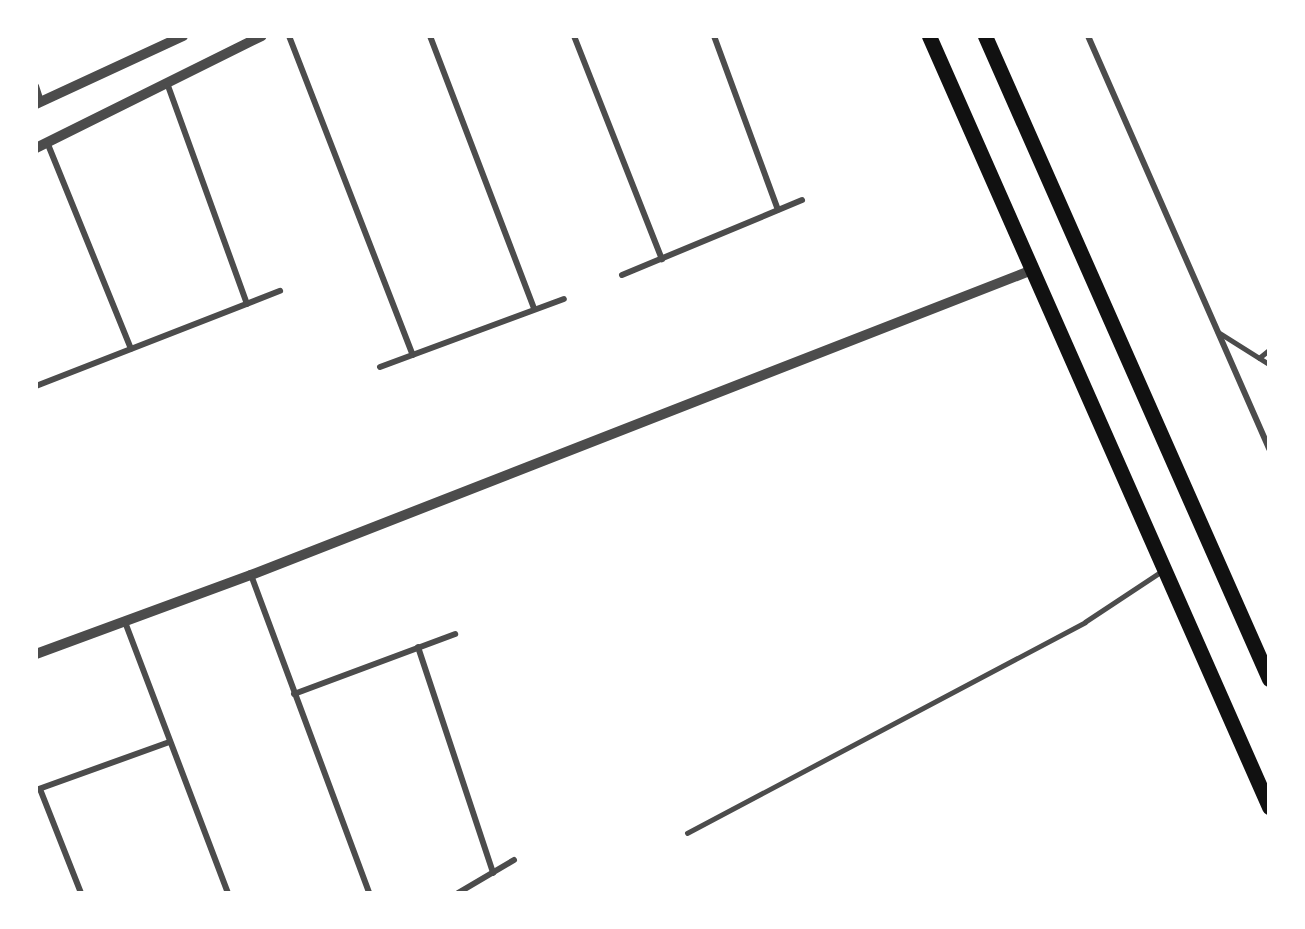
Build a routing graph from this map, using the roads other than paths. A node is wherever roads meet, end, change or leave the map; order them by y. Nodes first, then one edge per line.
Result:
1 (183, 36) edge
2 (262, 36) edge
3 (289, 36) edge
4 (430, 36) edge
5 (574, 36) edge
6 (714, 36) edge
7 (929, 36) edge
8 (985, 36) edge
9 (1088, 36) edge
10 (167, 83) junction
11 (36, 86) edge
12 (39, 102) edge
13 (47, 142) junction
14 (36, 148) edge
15 (802, 200) dead end
16 (778, 210) junction
17 (662, 259) junction
18 (1032, 270) junction
19 (622, 275) dead end
20 (280, 291) dead end
21 (564, 299) dead end
22 (248, 304) junction
23 (534, 309) junction
24 (1218, 332) junction
25 (131, 349) junction
26 (1269, 351) edge
27 (413, 355) junction
28 (1259, 358) junction
29 (1269, 364) edge
30 (380, 367) dead end
31 (36, 386) edge
32 (1269, 449) edge
33 (1164, 570) junction
34 (251, 575) junction
35 (125, 622) junction
36 (455, 634) dead end
37 (418, 647) junction
38 (36, 654) edge
39 (1269, 679) edge
40 (294, 694) junction
41 (170, 742) junction
42 (38, 789) edge
43 (1269, 807) edge
44 (687, 833) dead end
45 (514, 861) dead end
46 (493, 873) junction
47 (81, 893) edge
48 (228, 893) edge
49 (369, 893) edge
50 (458, 893) edge

1 - 12 street
2 - 10 street
3 - 27 street
4 - 23 street
5 - 17 street
6 - 16 street
7 - 18 main road
8 - 39 main road
9 - 24 street
10 - 13 street
10 - 22 street
11 - 12 street
13 - 14 street
13 - 25 street
15 - 16 street
16 - 17 street
17 - 19 street
18 - 33 main road
18 - 34 street
20 - 22 street
21 - 23 street
22 - 25 street
23 - 27 street
24 - 28 lane
24 - 32 street
25 - 31 street
26 - 28 lane
27 - 30 street
28 - 29 lane
33 - 43 main road
33 - 44 lane
34 - 35 street
34 - 40 street
35 - 38 street
35 - 41 street
36 - 37 street
37 - 40 street
37 - 46 street
40 - 49 street
41 - 42 street
41 - 48 street
42 - 47 street
45 - 46 street
46 - 50 street

